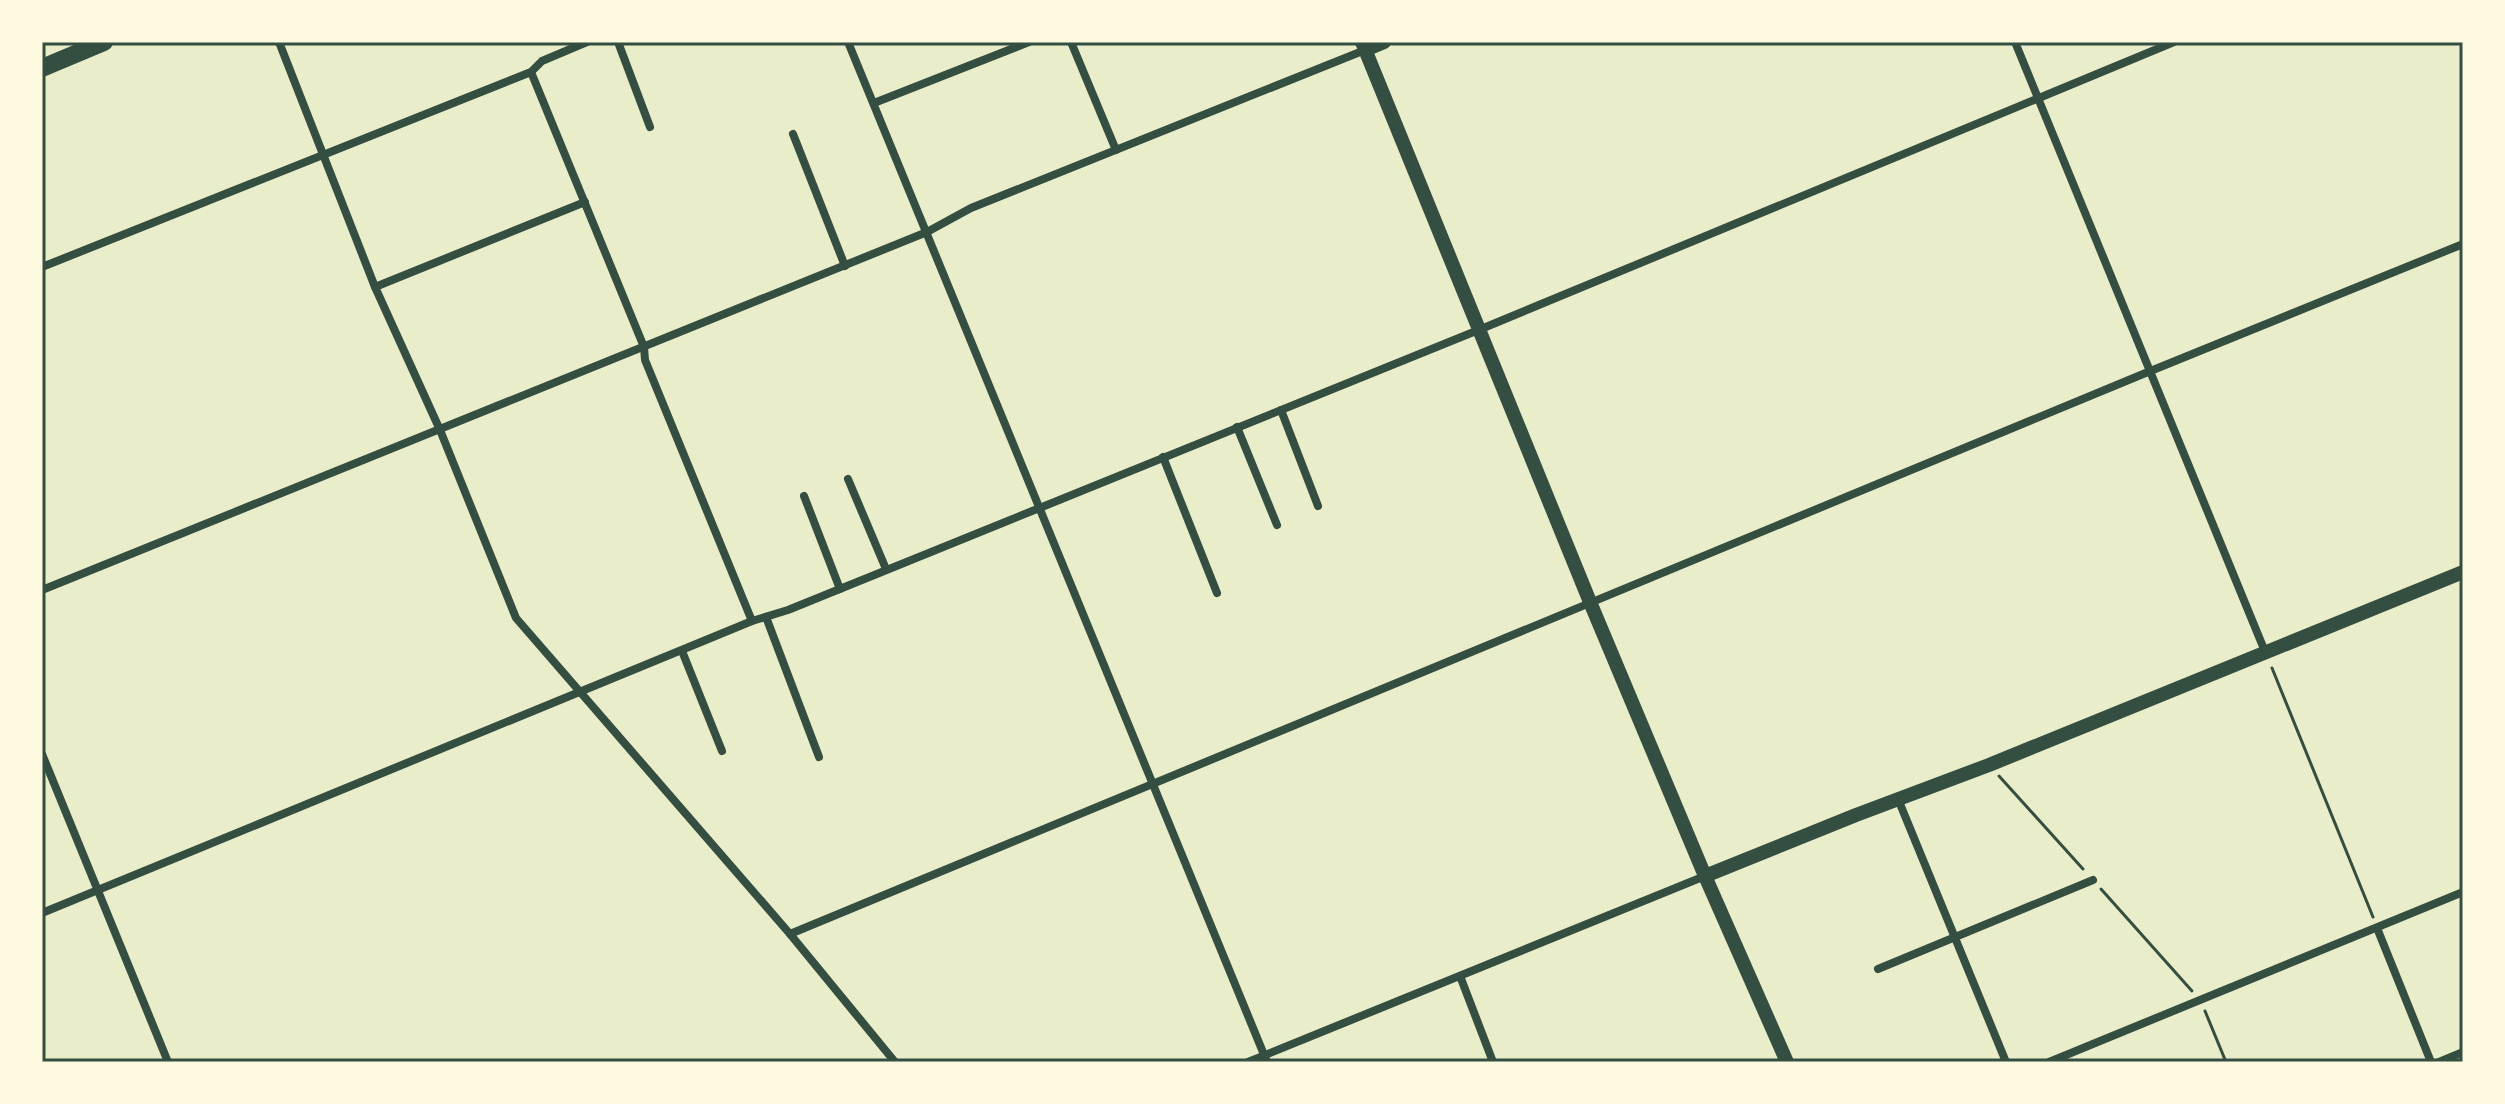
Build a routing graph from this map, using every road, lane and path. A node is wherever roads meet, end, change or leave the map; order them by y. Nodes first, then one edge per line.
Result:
1 (104, 42) edge
2 (279, 42) edge
3 (587, 42) edge
4 (618, 42) edge
5 (848, 42) edge
6 (1029, 42) edge
7 (1071, 42) edge
8 (1384, 42) edge
9 (2015, 42) edge
10 (2174, 42) edge
11 (1364, 46) edge
12 (42, 68) edge
13 (531, 72) junction
14 (2038, 99) junction
15 (874, 103) junction
16 (650, 127) dead end
17 (793, 134) dead end
18 (1116, 150) junction
19 (323, 155) junction
20 (585, 202) junction
21 (927, 232) junction
22 (2463, 244) edge
23 (845, 266) junction
24 (42, 267) edge
25 (375, 287) junction
26 (1481, 329) junction
27 (644, 347) junction
28 (2148, 372) junction
29 (1281, 410) junction
30 (1237, 427) junction
31 (440, 430) junction
32 (1163, 457) junction
33 (848, 479) dead end
34 (804, 496) dead end
35 (1318, 506) dead end
36 (1040, 507) junction
37 (1277, 525) dead end
38 (886, 569) junction
39 (2463, 572) edge
40 (840, 589) junction
41 (42, 590) edge
42 (1217, 593) dead end
43 (1590, 602) junction
44 (766, 617) junction
45 (752, 621) junction
46 (682, 651) junction
47 (2266, 654) junction
48 (582, 693) junction
49 (722, 751) dead end
50 (42, 754) edge
51 (819, 757) dead end
52 (1152, 783) junction
53 (1898, 799) junction
54 (1705, 876) junction
55 (2093, 880) dead end
56 (99, 889) junction
57 (2463, 892) edge
58 (42, 913) edge
59 (2377, 928) junction
60 (790, 934) junction
61 (1955, 937) junction
62 (1878, 969) dead end
63 (1460, 976) junction
64 (2200, 999) junction
65 (2463, 1052) edge
66 (1265, 1059) edge
67 (168, 1062) edge
68 (895, 1062) edge
69 (1248, 1062) edge
70 (1493, 1062) edge
71 (1787, 1062) edge
72 (2006, 1062) edge
73 (2049, 1062) edge
74 (2226, 1062) edge
75 (2431, 1062) edge
76 (2439, 1062) edge

1 - 12 highway
2 - 19 street
3 - 13 street
4 - 16 street
5 - 15 street
6 - 15 street
7 - 18 street
8 - 11 street
9 - 14 street
10 - 14 street
11 - 18 street
11 - 26 street
13 - 19 street
13 - 20 street
14 - 26 street
14 - 28 street
15 - 21 street
17 - 23 street
18 - 21 street
19 - 24 street
19 - 25 street
20 - 25 street
20 - 27 street
21 - 23 street
21 - 36 street
22 - 28 street
23 - 27 street
25 - 31 street
26 - 29 street
26 - 43 street
27 - 31 street
27 - 45 street
28 - 43 street
28 - 47 street
29 - 30 street
29 - 35 street
30 - 32 street
30 - 37 street
31 - 41 street
31 - 48 street
32 - 36 street
32 - 42 street
33 - 38 street
34 - 40 street
36 - 38 street
36 - 52 street
38 - 40 street
39 - 47 street
40 - 44 street
43 - 52 street
43 - 54 street
44 - 45 street
44 - 51 street
45 - 46 street
46 - 48 street
46 - 49 street
47 - 53 street
47 - 59 path
48 - 56 street
48 - 60 street
50 - 56 street
52 - 60 street
52 - 66 street
53 - 54 street
53 - 61 street
54 - 63 street
54 - 71 street
55 - 61 street
56 - 58 street
56 - 67 street
57 - 59 street
59 - 64 street
59 - 75 street
60 - 68 street
61 - 62 street
61 - 72 street
63 - 66 street
63 - 70 street
64 - 73 street
64 - 74 path
65 - 76 street
66 - 69 street

